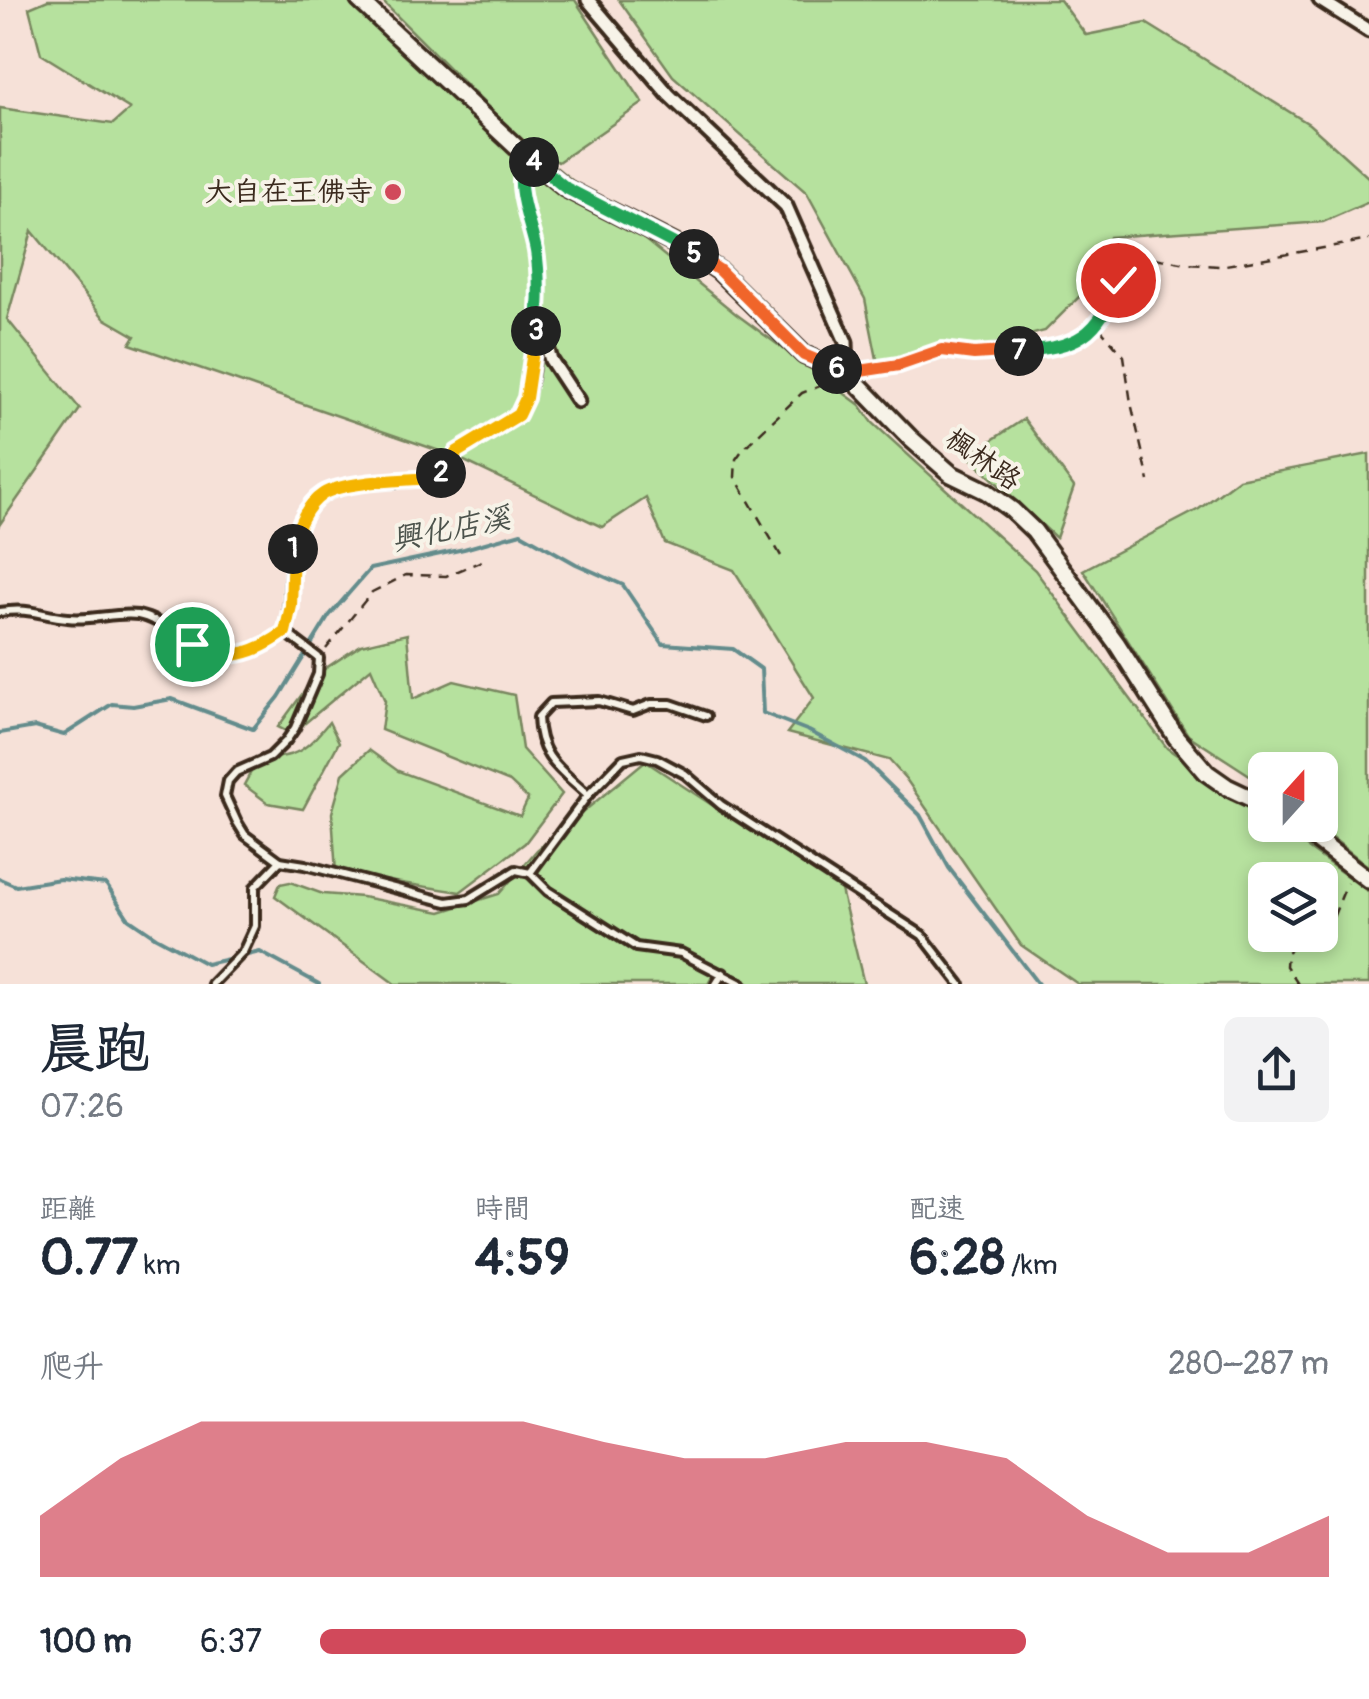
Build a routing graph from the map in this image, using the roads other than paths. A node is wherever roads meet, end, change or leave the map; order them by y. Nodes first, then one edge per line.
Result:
1 (359, 0) edge
2 (588, 0) edge
3 (1320, 0) edge
4 (1369, 30) edge
5 (527, 157) junction
6 (538, 316) junction
7 (847, 373) junction
8 (578, 401) dead end
9 (0, 612) edge
10 (285, 632) junction
11 (706, 716) dead end
12 (588, 796) junction
13 (1248, 796) edge
14 (1320, 842) edge
15 (280, 861) junction
16 (530, 872) junction
17 (1369, 880) edge
18 (723, 973) junction
19 (212, 984) edge
20 (716, 984) edge
21 (741, 984) edge
22 (960, 984) edge

1 - 5 street, 楓林路
2 - 7 street
3 - 4 street
5 - 6 lane
5 - 7 street, 楓林路
6 - 8 street
6 - 10 lane
7 - 13 street, 楓林路
9 - 10 lane
10 - 15 lane
11 - 12 lane
12 - 16 lane
12 - 22 lane
14 - 17 street
15 - 16 lane
15 - 19 lane
16 - 18 lane
18 - 20 lane
18 - 21 lane

